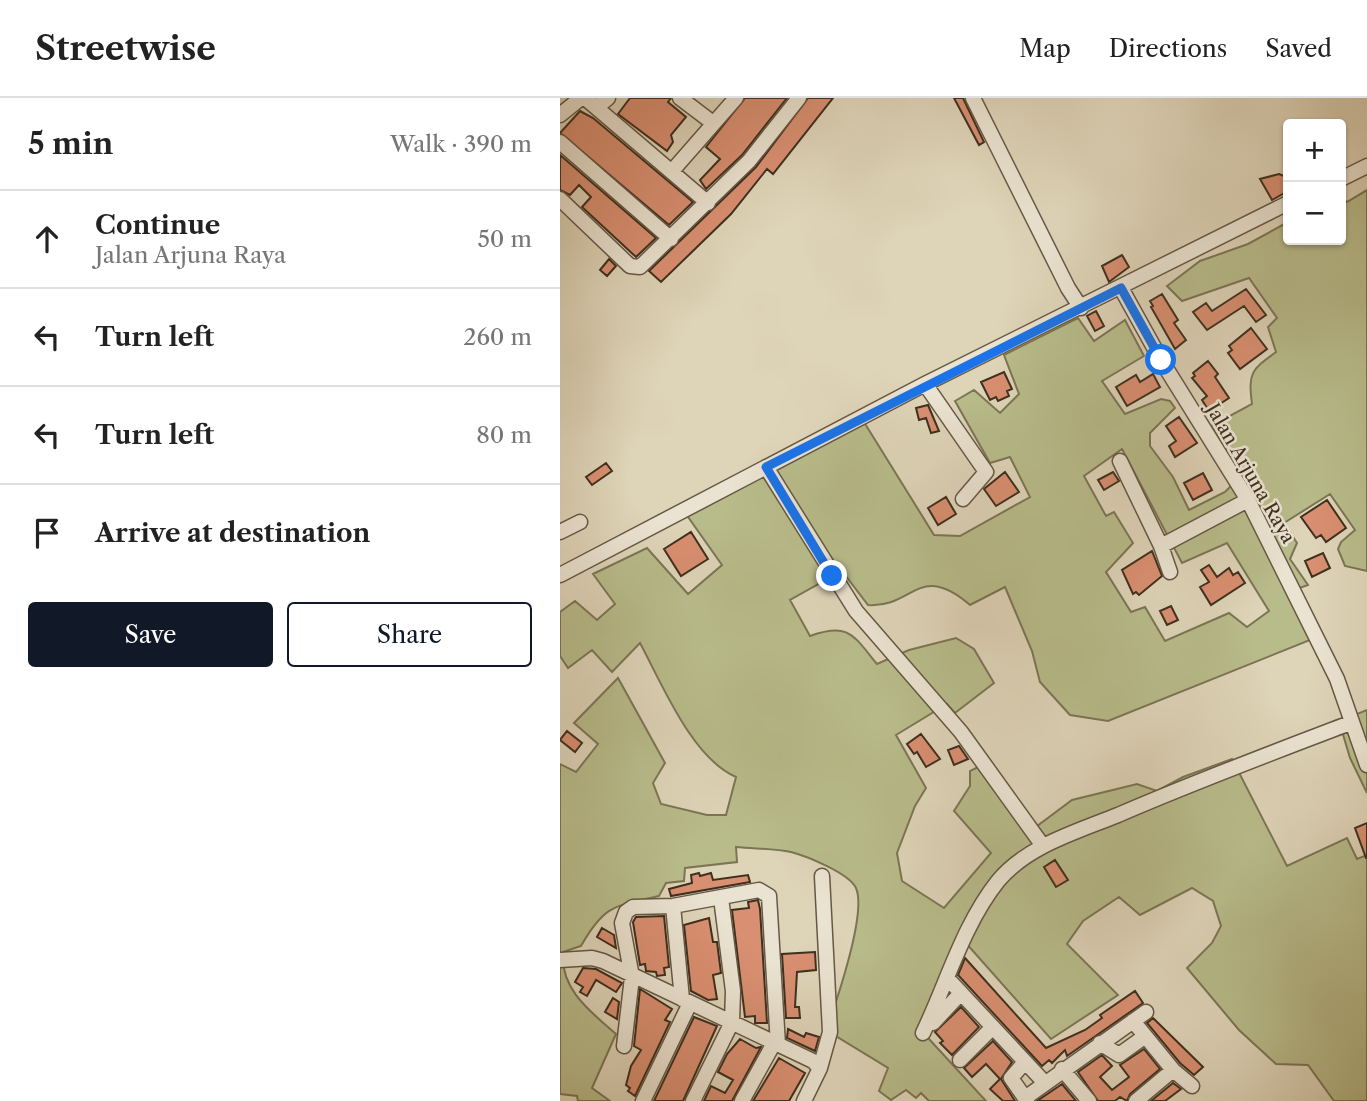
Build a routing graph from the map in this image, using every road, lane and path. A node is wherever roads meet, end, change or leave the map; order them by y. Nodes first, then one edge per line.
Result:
1 (680, 98) edge
2 (799, 98) edge
3 (974, 98) edge
4 (593, 100) edge
5 (728, 101) edge
6 (560, 115) edge
7 (713, 122) junction
8 (560, 142) edge
9 (1367, 166) edge
10 (673, 170) junction
11 (1346, 176) edge
12 (560, 199) edge
13 (708, 203) junction
14 (1283, 206) edge
15 (671, 239) junction
16 (1121, 288) junction
17 (1081, 308) junction
18 (925, 384) junction
19 (1120, 461) dead end
20 (766, 467) junction
21 (963, 499) dead end
22 (1248, 500) junction
23 (580, 522) dead end
24 (560, 532) edge
25 (1161, 546) junction
26 (1170, 572) dead end
27 (560, 575) edge
28 (1350, 723) junction
29 (1367, 765) edge
30 (1043, 846) junction
31 (822, 876) dead end
32 (721, 898) junction
33 (673, 906) junction
34 (560, 960) edge
35 (632, 977) junction
36 (948, 979) junction
37 (961, 993) junction
38 (686, 1001) junction
39 (1146, 1012) dead end
40 (1133, 1021) junction
41 (732, 1022) junction
42 (993, 1027) junction
43 (1144, 1037) junction
44 (776, 1044) junction
45 (1100, 1044) junction
46 (624, 1046) dead end
47 (960, 1060) dead end
48 (1025, 1062) junction
49 (820, 1068) junction
50 (1062, 1069) junction
51 (1173, 1070) junction
52 (1044, 1082) junction
53 (1192, 1086) dead end
54 (1026, 1100) edge
55 (643, 1101) edge
56 (693, 1101) edge
57 (742, 1101) edge
58 (804, 1101) edge
59 (1088, 1101) edge
60 (1136, 1101) edge

1 - 7 street
2 - 13 street
3 - 17 street
4 - 6 street
4 - 10 street
5 - 7 street
7 - 10 street
8 - 15 street
9 - 11 street
10 - 13 street
12 - 15 street
13 - 15 street
14 - 16 street
16 - 17 street
16 - 22 street, Jalan Arjuna Raya
17 - 18 street
18 - 20 street
18 - 21 street
19 - 25 street
20 - 27 street
20 - 30 street
22 - 25 street
22 - 28 street, Jalan Arjuna Raya
23 - 24 street
25 - 26 street
28 - 29 street, Jalan Arjuna Raya
28 - 30 street
30 - 36 street
31 - 49 street
32 - 33 street
32 - 41 street
32 - 44 street
33 - 35 street
33 - 38 street
34 - 35 street
35 - 38 street
35 - 46 street
36 - 37 street
36 - 37 street
37 - 42 street
38 - 41 street
38 - 55 street
39 - 40 street
40 - 43 street
40 - 45 street
41 - 44 street
41 - 56 street
42 - 47 street
42 - 48 street
43 - 45 street
43 - 51 street
44 - 49 street
44 - 57 street
45 - 50 street
48 - 52 street
48 - 54 street
49 - 58 street
50 - 52 street
50 - 59 street
51 - 53 street
51 - 60 street
52 - 54 street

